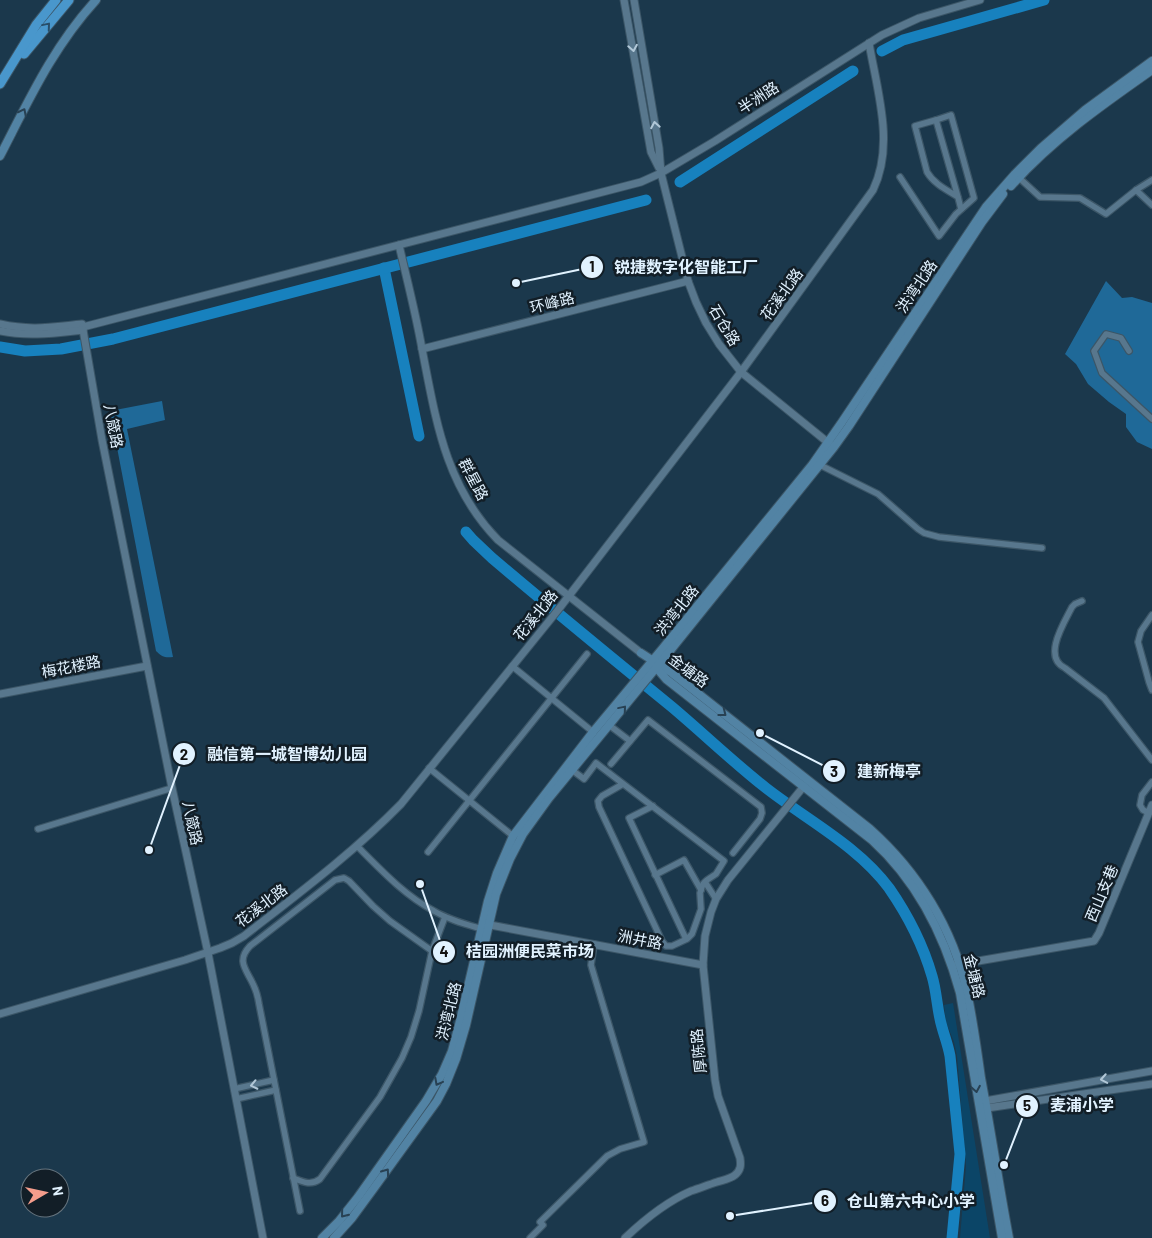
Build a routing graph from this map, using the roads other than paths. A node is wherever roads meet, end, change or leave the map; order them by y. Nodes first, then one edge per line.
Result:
1 (56, 0) edge
2 (68, 0) edge
3 (96, 0) edge
4 (624, 0) edge
5 (634, 0) edge
6 (980, 0) edge
7 (869, 43) junction
8 (1152, 61) edge
9 (1152, 70) edge
10 (2, 81) edge
11 (936, 120) junction
12 (0, 156) edge
13 (661, 173) junction
14 (1017, 176) junction
15 (900, 177) dead end
16 (1152, 180) edge
17 (1136, 190) junction
18 (958, 197) junction
19 (1152, 205) edge
20 (961, 209) junction
21 (399, 245) junction
22 (688, 281) junction
23 (0, 324) edge
24 (82, 327) junction
25 (0, 331) edge
26 (422, 350) junction
27 (1129, 351) dead end
28 (741, 372) junction
29 (1152, 419) edge
30 (831, 444) junction
31 (820, 465) junction
32 (1042, 548) dead end
33 (569, 595) junction
34 (1082, 601) dead end
35 (1152, 615) edge
36 (642, 653) joint
37 (587, 654) dead end
38 (655, 663) junction
39 (147, 666) junction
40 (512, 666) junction
41 (636, 686) junction
42 (1152, 690) edge
43 (0, 694) edge
44 (551, 698) junction
45 (609, 725) junction
46 (594, 732) junction
47 (630, 741) junction
48 (1152, 760) edge
49 (611, 764) dead end
50 (430, 768) junction
51 (572, 770) junction
52 (1152, 782) edge
53 (623, 784) junction
54 (804, 786) junction
55 (172, 788) junction
56 (470, 800) junction
57 (1152, 805) edge
58 (652, 806) junction
59 (1149, 813) junction
60 (38, 829) dead end
61 (513, 836) junction
62 (357, 846) junction
63 (428, 852) dead end
64 (733, 853) dead end
65 (655, 874) junction
66 (705, 882) junction
67 (701, 890) junction
68 (299, 894) junction
69 (716, 899) junction
70 (291, 900) junction
71 (306, 902) junction
72 (298, 909) junction
73 (445, 916) junction
74 (484, 926) junction
75 (686, 939) junction
76 (594, 944) junction
77 (432, 952) junction
78 (208, 953) junction
79 (703, 965) junction
80 (956, 965) junction
81 (0, 1014) edge
82 (1152, 1071) edge
83 (274, 1080) junction
84 (1152, 1084) edge
85 (234, 1089) junction
86 (276, 1090) junction
87 (236, 1099) junction
88 (986, 1105) junction
89 (293, 1178) junction
90 (300, 1211) dead end
91 (263, 1238) edge
92 (322, 1238) edge
93 (334, 1238) edge
94 (530, 1238) edge
95 (625, 1238) edge
96 (1002, 1238) edge
97 (1009, 1238) edge

1 - 10 highway
10 -> 2 highway
12 -> 3 main road
4 -> 13 street, 石仓路
13 -> 5 street, 石仓路
6 - 7 street, 半洲路
7 - 13 street, 半洲路
7 - 28 street, 花溪北路
8 - 14 main road, 洪湾北路
9 - 14 main road, 洪湾北路
11 - 18 street
11 - 18 street
11 - 20 street
13 - 21 street, 半洲路
13 - 22 street, 石仓路
14 - 17 street
14 - 30 main road, 洪湾北路
15 - 20 street
16 - 17 street
17 - 19 street
18 - 20 street
21 - 24 street, 半洲路
21 - 26 street, 群星路
22 - 26 street, 环峰路
22 - 28 street, 石仓路
23 - 24 street
24 - 25 street
24 - 39 street, 八箴路
26 - 33 street, 群星路
27 - 29 street
28 - 30 street, 石仓路
28 - 33 street, 花溪北路
30 - 31 main road, 洪湾北路
30 - 38 main road, 洪湾北路
31 - 32 street
31 - 38 main road, 洪湾北路
33 - 36 street, 群星路
33 - 40 street, 花溪北路
34 - 48 street
35 - 42 street
36 - 38 main road, 金塘路
37 - 44 street
38 - 41 main road, 洪湾北路
38 - 54 main road, 金塘路
38 -> 80 main road, 金塘路
39 - 43 street, 梅花楼路
39 - 55 street, 八箴路
40 - 44 street
40 - 50 street, 花溪北路
45 -> 41 main road, 洪湾北路
41 - 46 main road, 洪湾北路
44 - 46 street
44 - 56 street
45 - 47 street
45 - 51 main road, 洪湾北路
46 - 61 main road, 洪湾北路
47 - 49 street
47 - 64 street
50 - 56 street
50 - 62 street, 花溪北路
51 - 53 street
51 - 74 main road, 洪湾北路
52 - 59 street
53 - 58 street
53 - 75 street
54 - 69 street, 厚陈路
54 - 80 main road, 金塘路
55 - 60 street
55 - 78 street, 八箴路
56 - 61 street
56 - 63 street
57 - 59 street, 西山支巷
58 - 65 street
58 - 66 street
59 - 80 street, 西山支巷
61 - 74 main road, 洪湾北路
62 - 68 street, 花溪北路
62 - 73 street
65 - 67 street
65 - 75 street
66 - 67 street
66 - 69 street
67 - 75 street
68 - 70 street, 花溪北路
68 - 71 street
69 - 79 street, 厚陈路
70 - 72 street
70 - 78 street, 花溪北路
71 - 72 street
71 - 77 street
72 - 83 street
73 - 74 street
73 - 77 street
74 - 76 street, 洲井路
74 -> 92 main road, 洪湾北路
93 -> 74 main road, 洪湾北路
76 - 79 street, 洲井路
76 - 94 street
77 - 89 street
78 - 81 street, 花溪北路
78 - 85 street, 八箴路
79 - 95 street, 厚陈路
80 - 88 main road, 金塘路
80 -> 96 main road, 金塘路
82 -> 88 street
83 -> 85 street
83 - 86 street
84 - 88 street
85 - 87 street, 八箴路
86 - 87 street
86 - 89 street
87 - 91 street, 八箴路
88 - 97 main road, 金塘路
89 - 90 street

